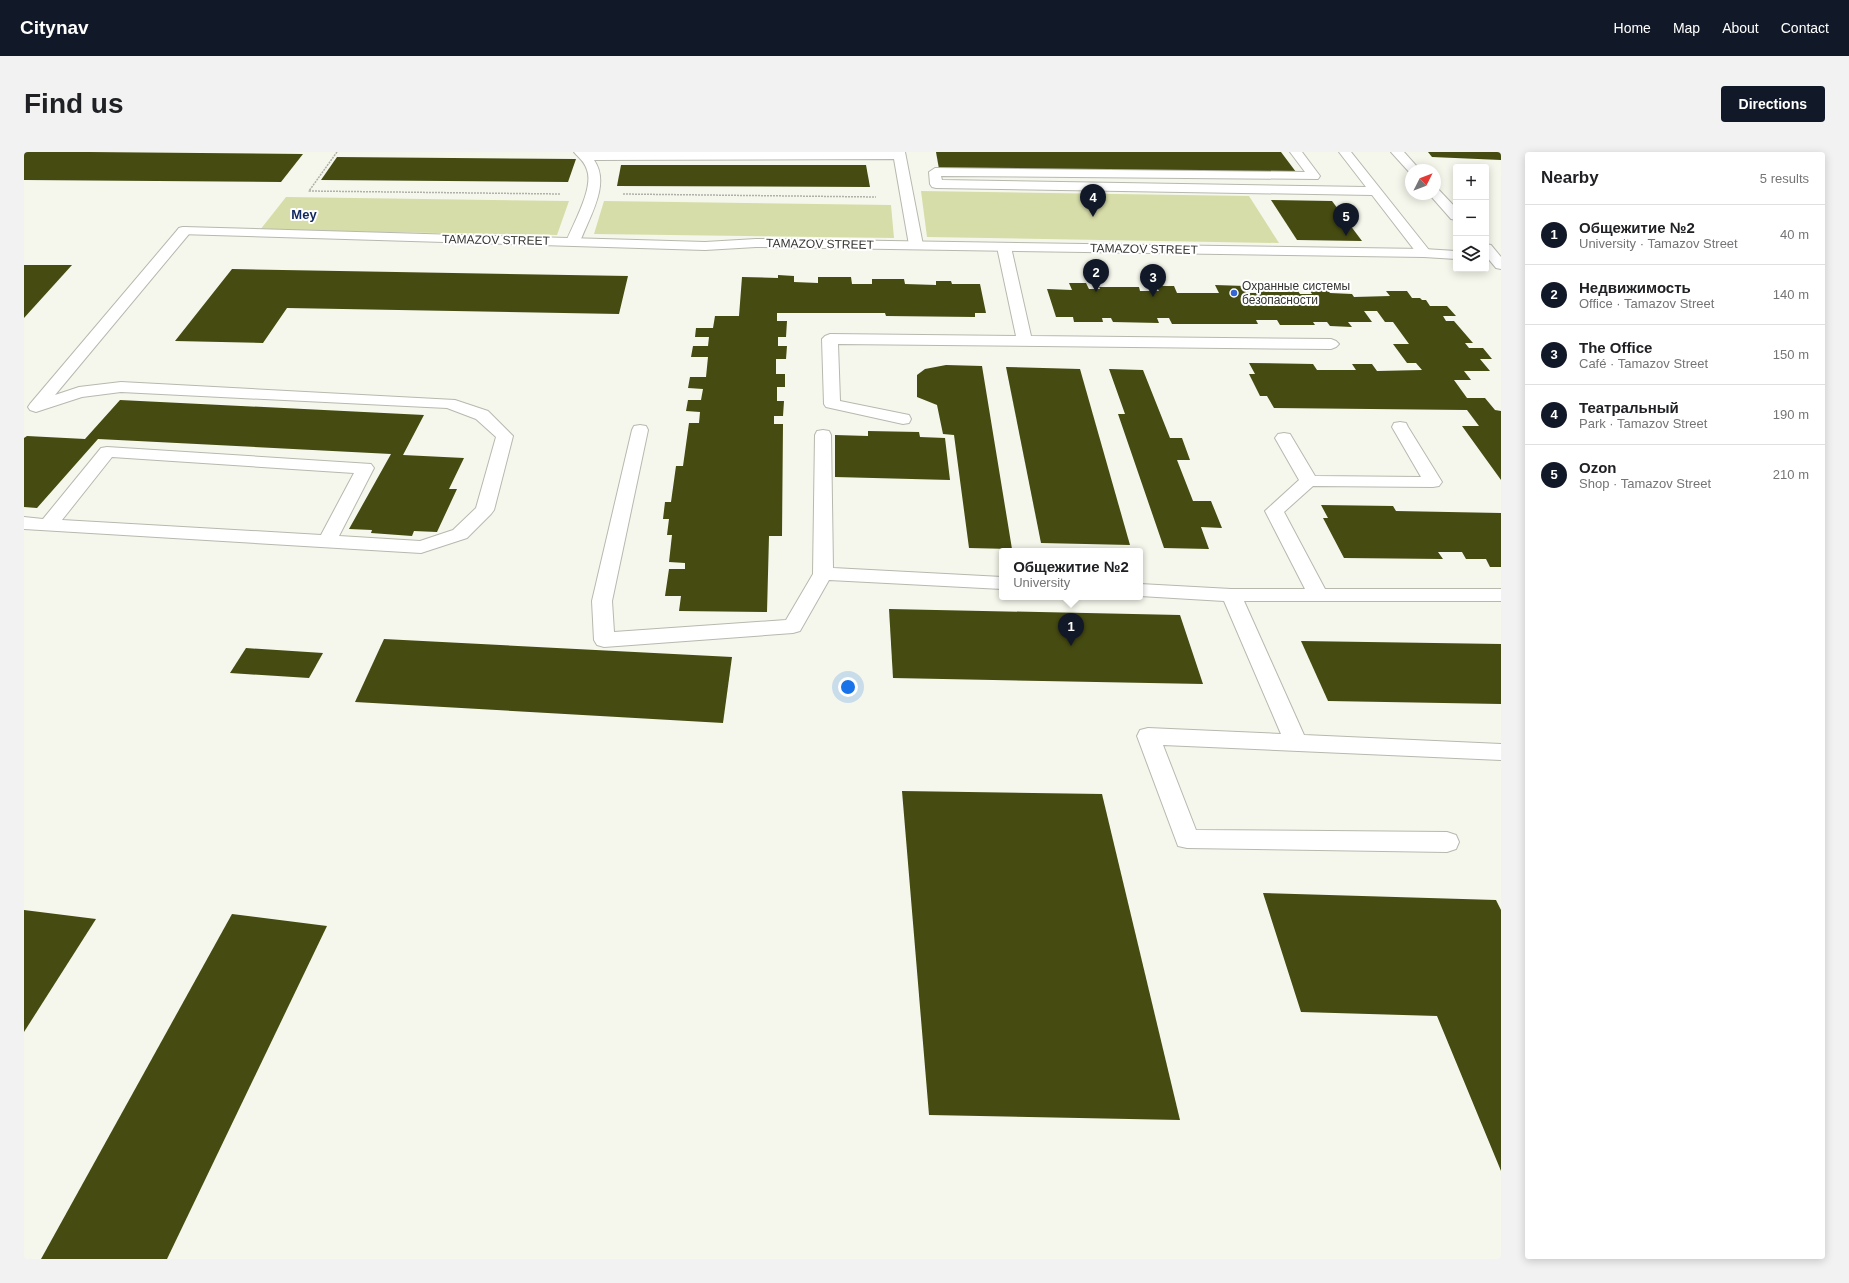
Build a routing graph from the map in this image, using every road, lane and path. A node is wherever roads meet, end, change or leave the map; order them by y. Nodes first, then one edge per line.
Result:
1 (1296, 152) edge
2 (1345, 152) edge
3 (1397, 152) edge
4 (583, 154) edge
5 (899, 154) edge
6 (1408, 164) edge
7 (1375, 191) junction
8 (1441, 200) edge
9 (1453, 213) edge
10 (573, 242) junction
11 (916, 245) junction
12 (1004, 247) junction
13 (1424, 253) junction
14 (1453, 255) edge
15 (1025, 342) junction
16 (1331, 344) dead end
17 (78, 374) junction
18 (121, 387) junction
19 (30, 412) edge
20 (903, 419) dead end
21 (1400, 427) dead end
22 (640, 430) dead end
23 (823, 435) dead end
24 (1284, 438) dead end
25 (1309, 481) junction
26 (24, 524) edge
27 (48, 525) junction
28 (328, 542) junction
29 (823, 574) junction
30 (999, 583) edge
31 (1143, 590) edge
32 (1231, 594) junction
33 (1318, 595) junction
34 (1501, 596) edge
35 (1296, 743) junction
36 (1501, 752) edge
37 (1447, 842) dead end

1 - 7 street
2 - 7 street
3 - 6 street
4 - 5 street
4 - 10 street
5 - 11 street
7 - 13 street
8 - 9 street
10 - 11 street, TAMAZOV STREET
10 - 17 street, TAMAZOV STREET
11 - 12 street, TAMAZOV STREET
12 - 13 street, TAMAZOV STREET
12 - 15 street
13 - 14 street, TAMAZOV STREET
15 - 16 street
15 - 20 street
17 - 18 street
17 - 19 street
18 - 19 street
18 - 28 street
21 - 25 street
22 - 29 street
23 - 29 street
24 - 25 street
25 - 33 street
26 - 27 street
27 - 28 street
27 - 28 street
29 - 30 street
31 - 32 street
32 - 33 street
32 - 35 street
33 - 34 street
35 - 36 street
35 - 37 street

